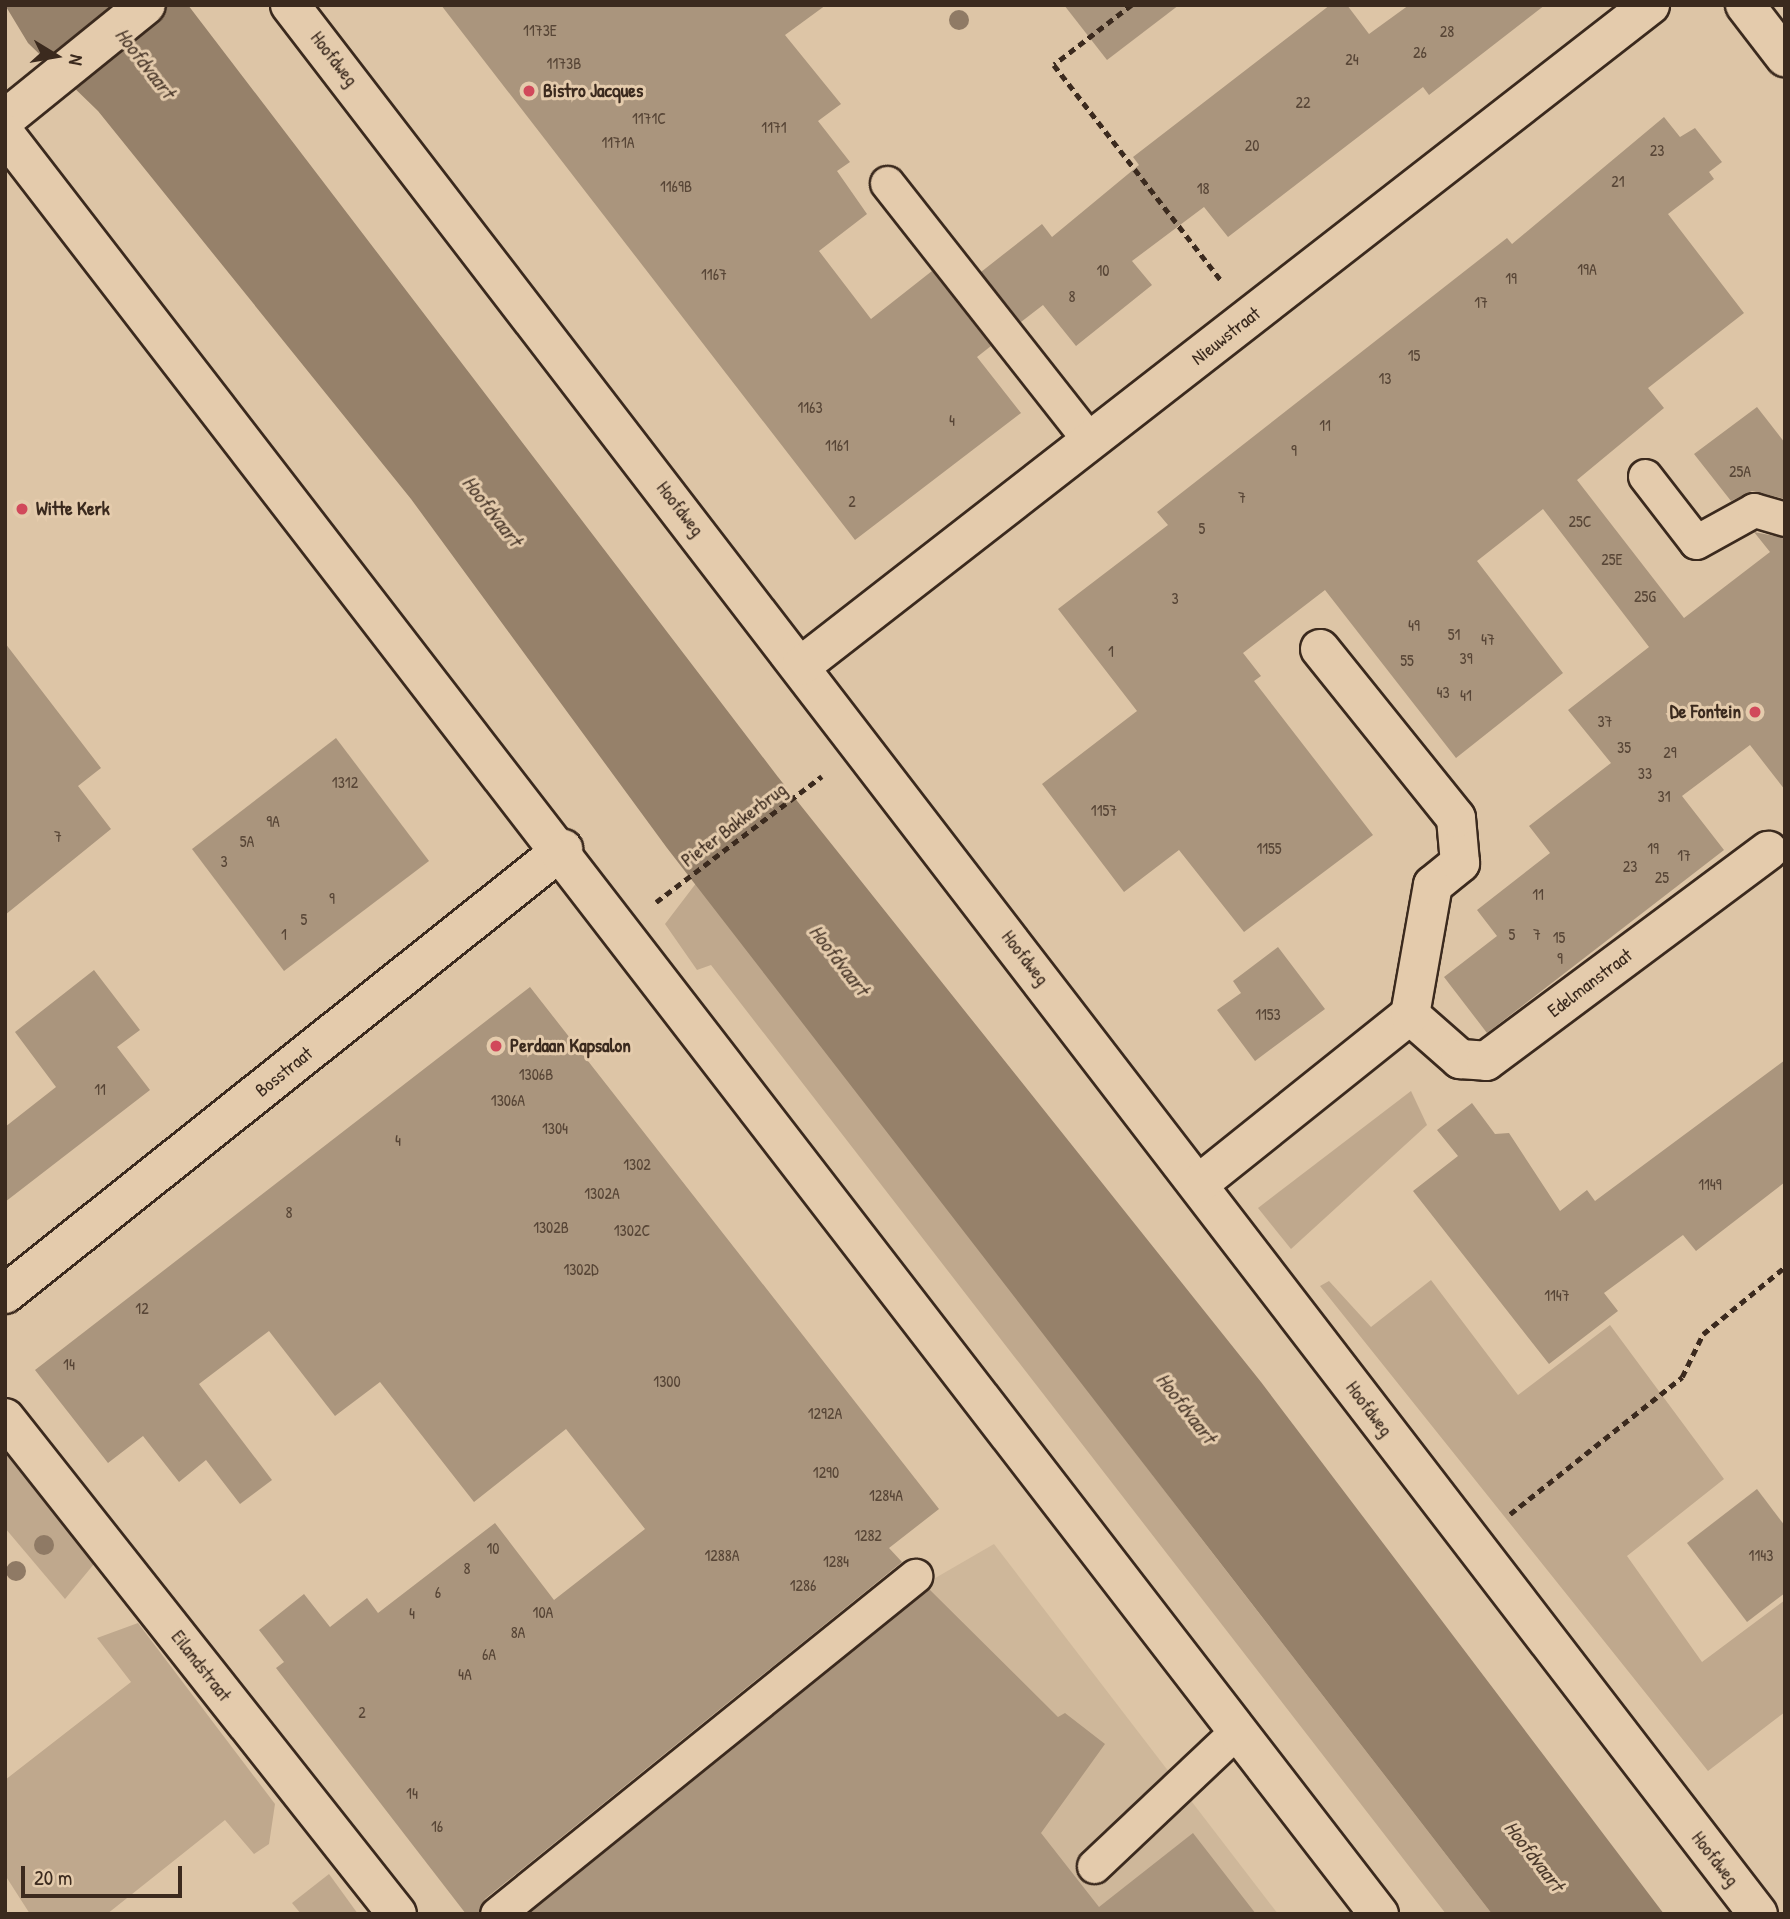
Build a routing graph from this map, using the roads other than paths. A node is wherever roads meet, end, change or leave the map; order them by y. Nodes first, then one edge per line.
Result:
1 (146, 5) edge
2 (290, 5) edge
3 (1650, 5) edge
4 (1745, 5) edge
5 (1785, 57) edge
6 (5, 119) edge
7 (5, 134) edge
8 (887, 183) dead end
9 (1090, 441) junction
10 (1645, 476) dead end
11 (1785, 519) edge
12 (1320, 649) dead end
13 (801, 666) junction
14 (563, 849) junction
15 (1768, 851) dead end
16 (1410, 1015) junction
17 (1200, 1184) junction
18 (5, 1294) edge
19 (5, 1418) edge
20 (915, 1576) dead end
21 (1238, 1730) junction
22 (1094, 1866) dead end
23 (397, 1914) edge
24 (497, 1914) edge
25 (1379, 1914) edge
26 (1758, 1914) edge

1 - 6 street
2 - 13 street, Hoofdweg
3 - 9 street, Nieuwstraat
4 - 5 street
7 - 14 street
8 - 9 lane
9 - 13 street, Nieuwstraat
10 - 11 lane
12 - 16 street
13 - 17 street, Hoofdweg
14 - 18 street, Bosstraat
14 - 21 street
15 - 16 street, Edelmanstraat
16 - 17 street
17 - 26 street, Hoofdweg
19 - 23 street, Eilandstraat
20 - 24 lane
21 - 22 lane
21 - 25 street

